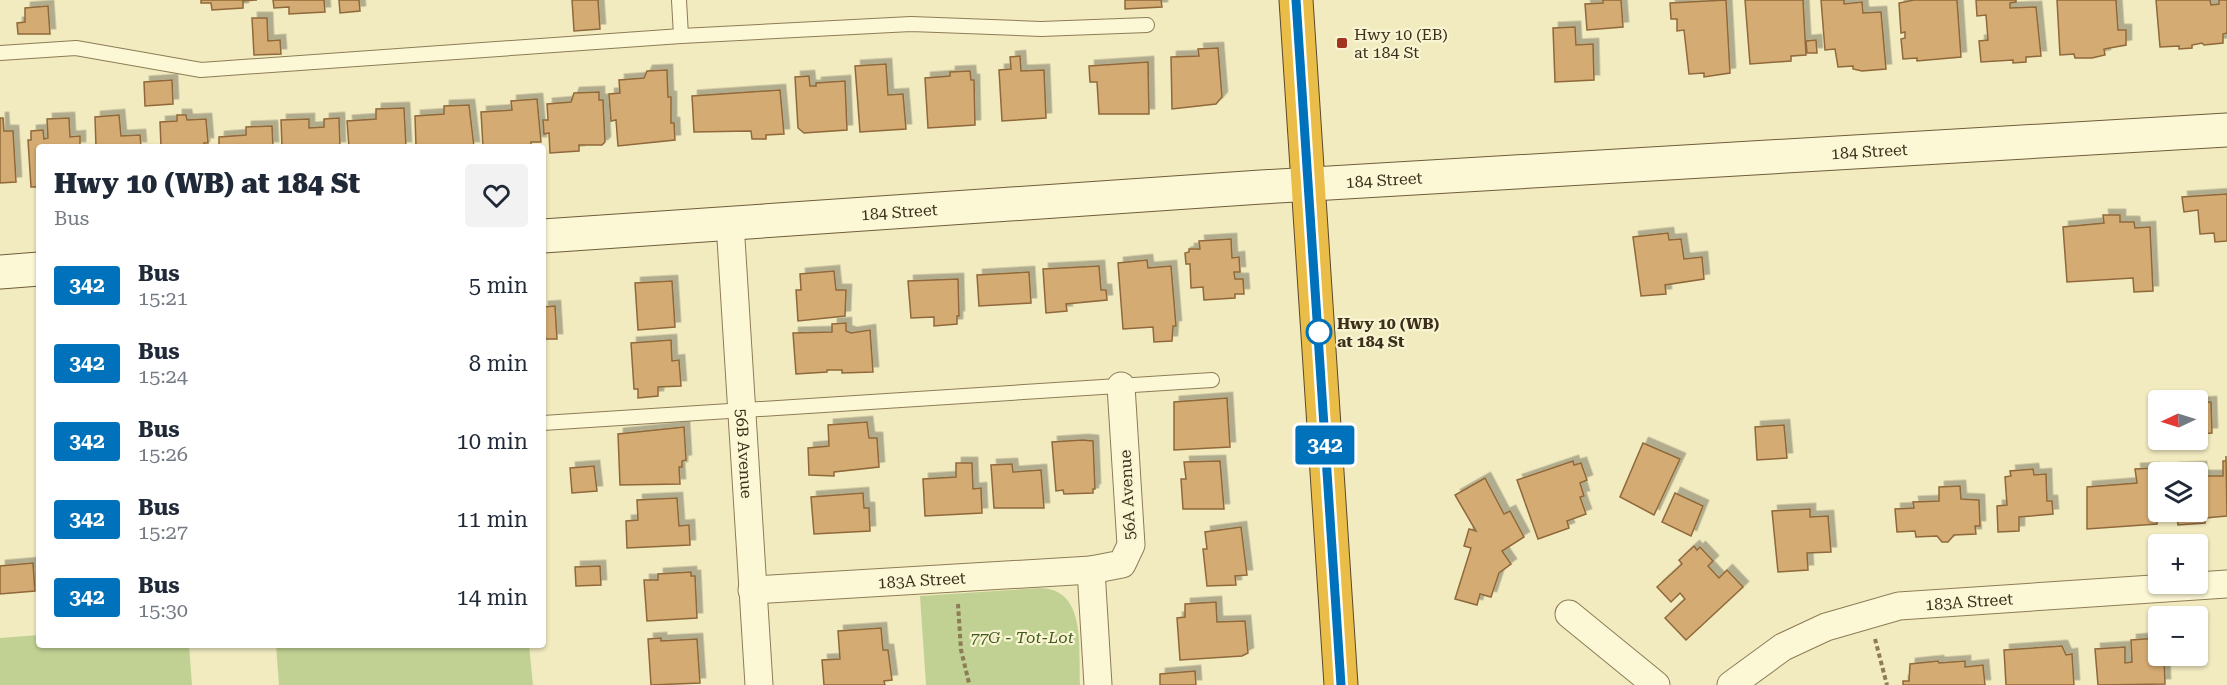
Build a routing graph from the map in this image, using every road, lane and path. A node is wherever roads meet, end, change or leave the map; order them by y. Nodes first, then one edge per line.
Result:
1 (679, 0) edge
2 (1296, 0) edge
3 (1147, 25) dead end
4 (681, 36) junction
5 (0, 53) edge
6 (2227, 130) edge
7 (1310, 185) junction
8 (730, 223) junction
9 (546, 236) edge
10 (36, 269) edge
11 (0, 272) edge
12 (1212, 380) dead end
13 (1121, 386) junction
14 (740, 411) junction
15 (546, 423) edge
16 (1091, 570) junction
17 (2227, 584) edge
18 (752, 590) junction
19 (957, 596) dead end
20 (1569, 614) dead end
21 (1872, 630) dead end
22 (969, 683) dead end
23 (759, 685) edge
24 (1098, 685) edge
25 (1341, 685) edge
26 (1656, 685) edge
27 (1731, 685) edge
28 (1887, 685) edge

1 - 4 lane
2 - 7 highway
3 - 4 lane
4 - 5 lane
6 - 7 main road, 184 Street
7 - 8 main road, 184 Street
7 - 25 highway
8 - 9 main road, 184 Street
8 - 14 street, 56B Avenue
10 - 11 main road
12 - 13 lane
13 - 14 lane
13 - 16 street, 56A Avenue
14 - 15 lane
14 - 18 street, 56B Avenue
16 - 18 street, 183A Street
16 - 24 street
17 - 27 street, 183A Street
18 - 23 street, 56B Avenue
19 - 22 path
20 - 26 street
21 - 28 path

